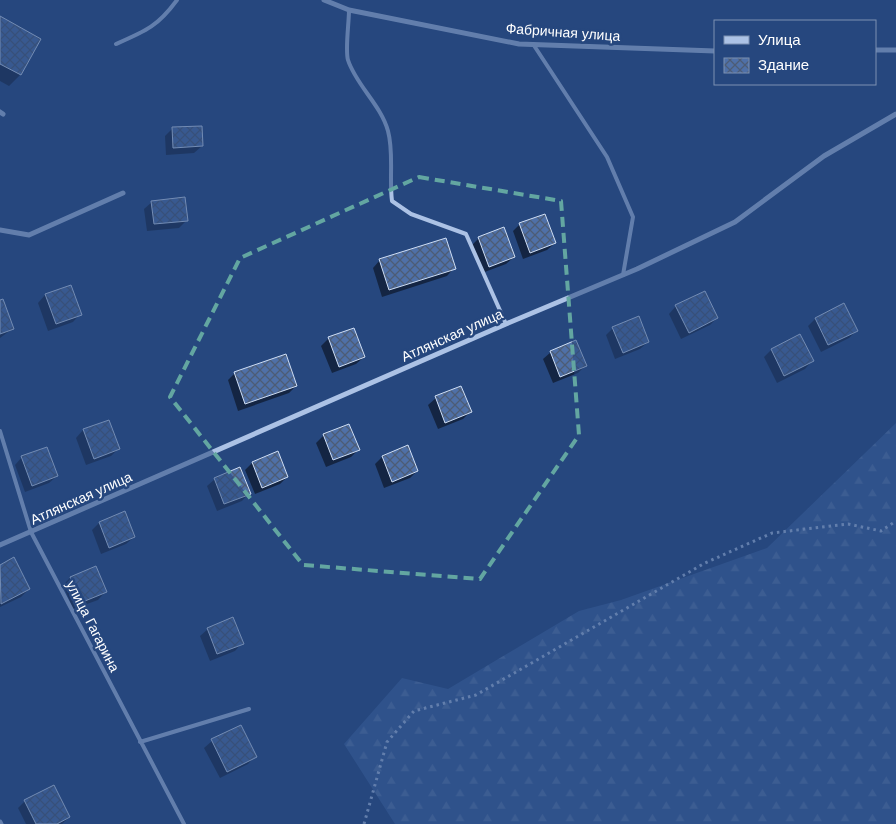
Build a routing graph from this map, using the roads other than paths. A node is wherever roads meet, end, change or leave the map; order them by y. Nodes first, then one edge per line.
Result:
1 (177, 0) edge
2 (324, 0) edge
3 (349, 10) junction
4 (116, 44) dead end
5 (534, 44) junction
6 (714, 50) edge
7 (876, 50) edge
8 (896, 50) edge
9 (896, 114) edge
10 (123, 193) dead end
11 (0, 230) edge
12 (623, 275) junction
13 (506, 324) junction
14 (0, 431) edge
15 (31, 532) junction
16 (0, 545) edge
17 (249, 709) dead end
18 (140, 742) junction
19 (184, 824) edge

1 - 4 lane
2 - 3 street, Фабричная улица
3 - 5 street, Фабричная улица
3 - 13 lane
5 - 6 street, Фабричная улица
5 - 12 lane
7 - 8 street
9 - 12 street, Атлянская улица
10 - 11 street
12 - 13 street, Атлянская улица
13 - 15 street, Атлянская улица
14 - 15 lane, улица Гагарина
15 - 16 street, Атлянская улица
15 - 18 lane, улица Гагарина
17 - 18 lane
18 - 19 lane, улица Гагарина

